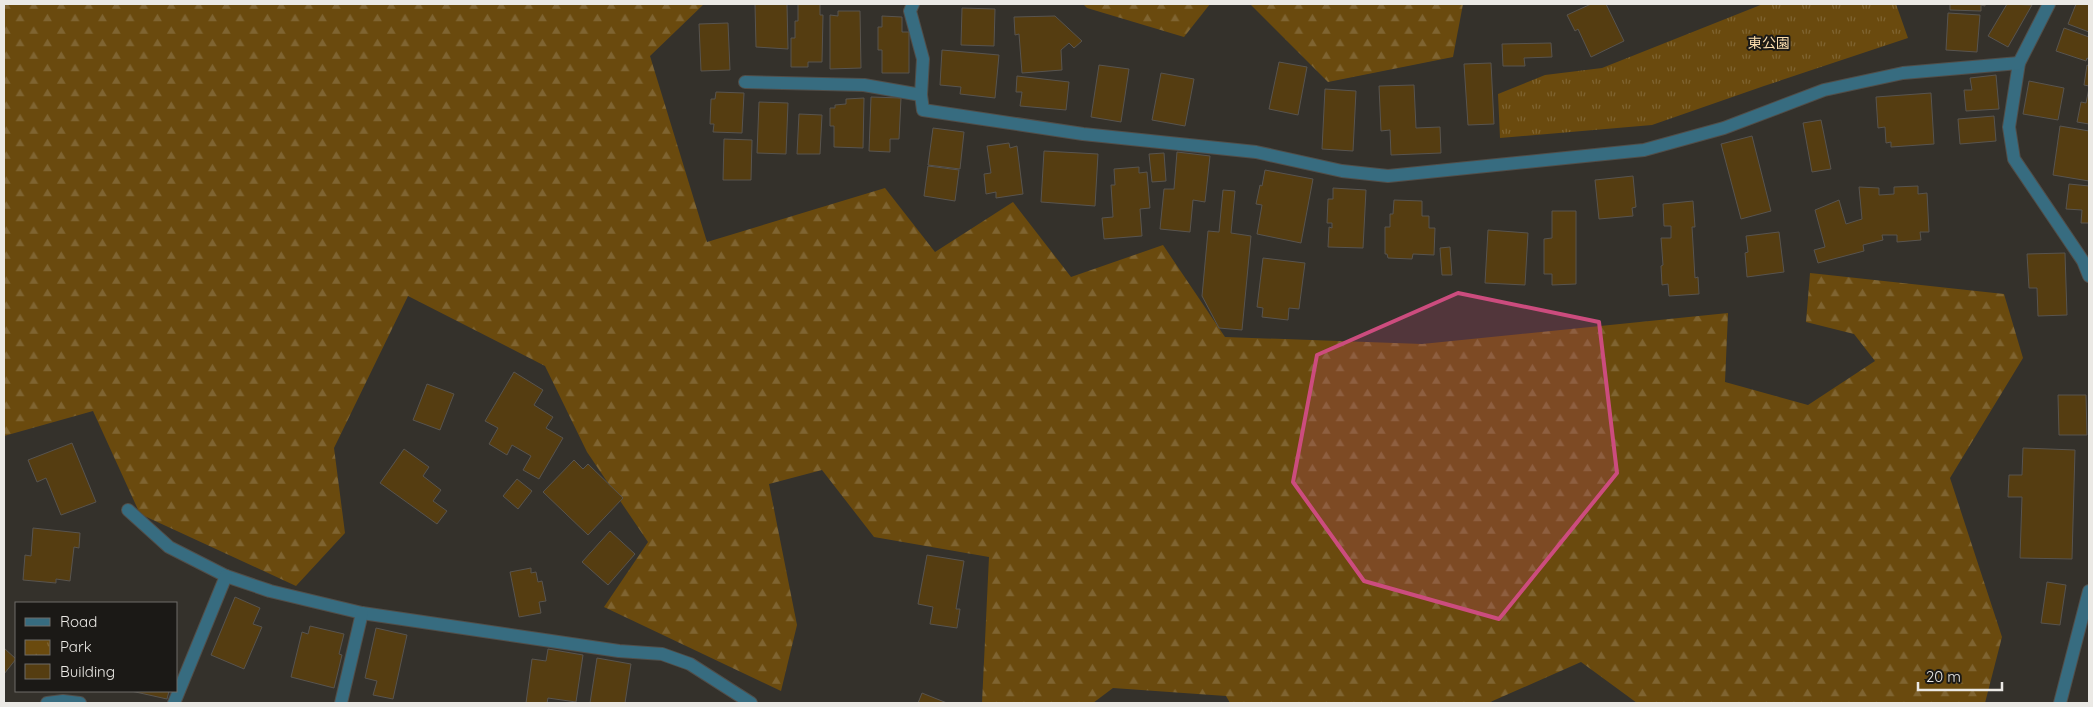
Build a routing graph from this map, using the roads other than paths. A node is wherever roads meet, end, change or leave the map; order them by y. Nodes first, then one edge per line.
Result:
1 (913, 4) edge
2 (2050, 4) edge
3 (2019, 62) junction
4 (745, 82) dead end
5 (921, 95) junction
6 (2089, 276) edge
7 (128, 510) dead end
8 (226, 576) junction
9 (2089, 591) edge
10 (362, 613) junction
11 (47, 703) edge
12 (80, 703) edge
13 (174, 703) edge
14 (340, 703) edge
15 (751, 703) edge
16 (2060, 703) edge

1 - 5 street
2 - 3 street
3 - 5 street
3 - 6 street
4 - 5 street
7 - 8 street
8 - 10 street
8 - 13 street
9 - 16 street
10 - 14 street
10 - 15 street
11 - 12 street

